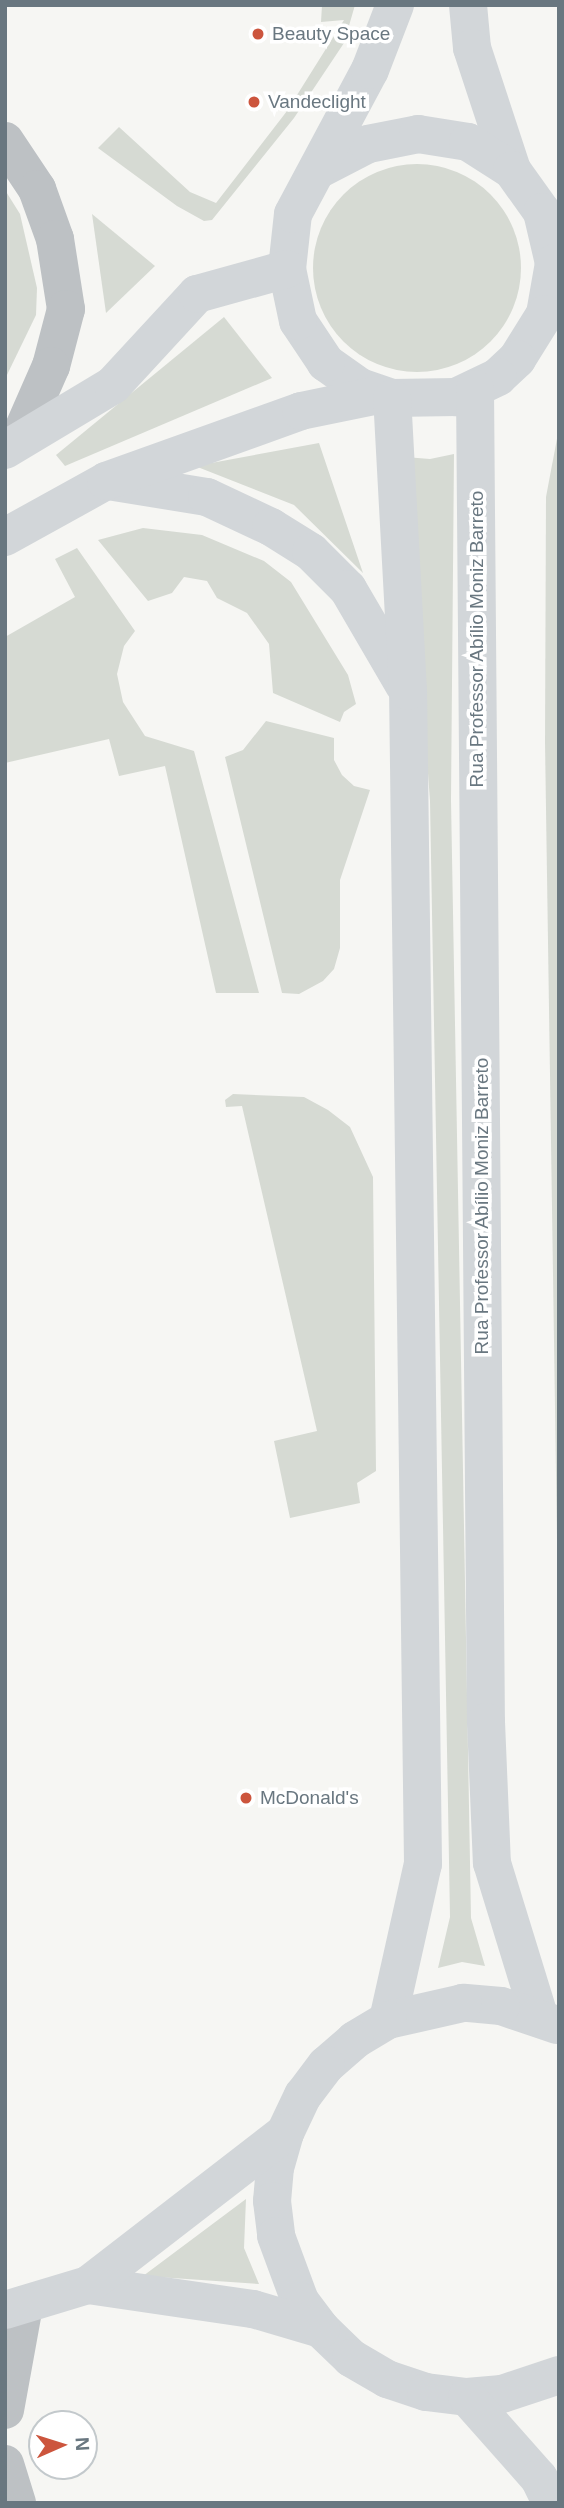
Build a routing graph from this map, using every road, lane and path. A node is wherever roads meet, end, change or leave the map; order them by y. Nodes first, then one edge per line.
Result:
1 (394, 5) edge
2 (468, 5) edge
3 (5, 141) edge
4 (320, 169) junction
5 (512, 170) junction
6 (550, 215) edge
7 (287, 269) junction
8 (552, 313) edge
9 (475, 389) junction
10 (386, 397) junction
11 (12, 444) edge
12 (106, 481) junction
13 (5, 537) edge
14 (408, 691) junction
15 (388, 2021) junction
16 (549, 2021) edge
17 (285, 2133) junction
18 (88, 2285) junction
19 (15, 2308) edge
20 (321, 2329) junction
21 (559, 2375) edge
22 (467, 2397) junction
23 (5, 2410) edge
24 (5, 2464) edge
25 (17, 2503) edge
26 (551, 2503) edge

1 - 4 main road
2 - 5 main road
3 - 11 street
4 - 5 main road
4 - 7 main road
5 - 6 main road
6 - 8 main road
7 - 10 main road
7 - 11 main road
8 - 9 main road
9 - 10 main road
9 - 16 main road, Rua Professor Abílio Moniz Barreto
10 - 12 main road
10 - 14 main road
12 - 13 main road
12 - 14 main road
14 - 15 main road
15 - 16 main road
15 - 17 main road
17 - 18 main road
17 - 20 main road
18 - 19 main road
18 - 20 main road
19 - 23 street
20 - 22 main road
21 - 22 main road
22 - 26 main road
24 - 25 street

